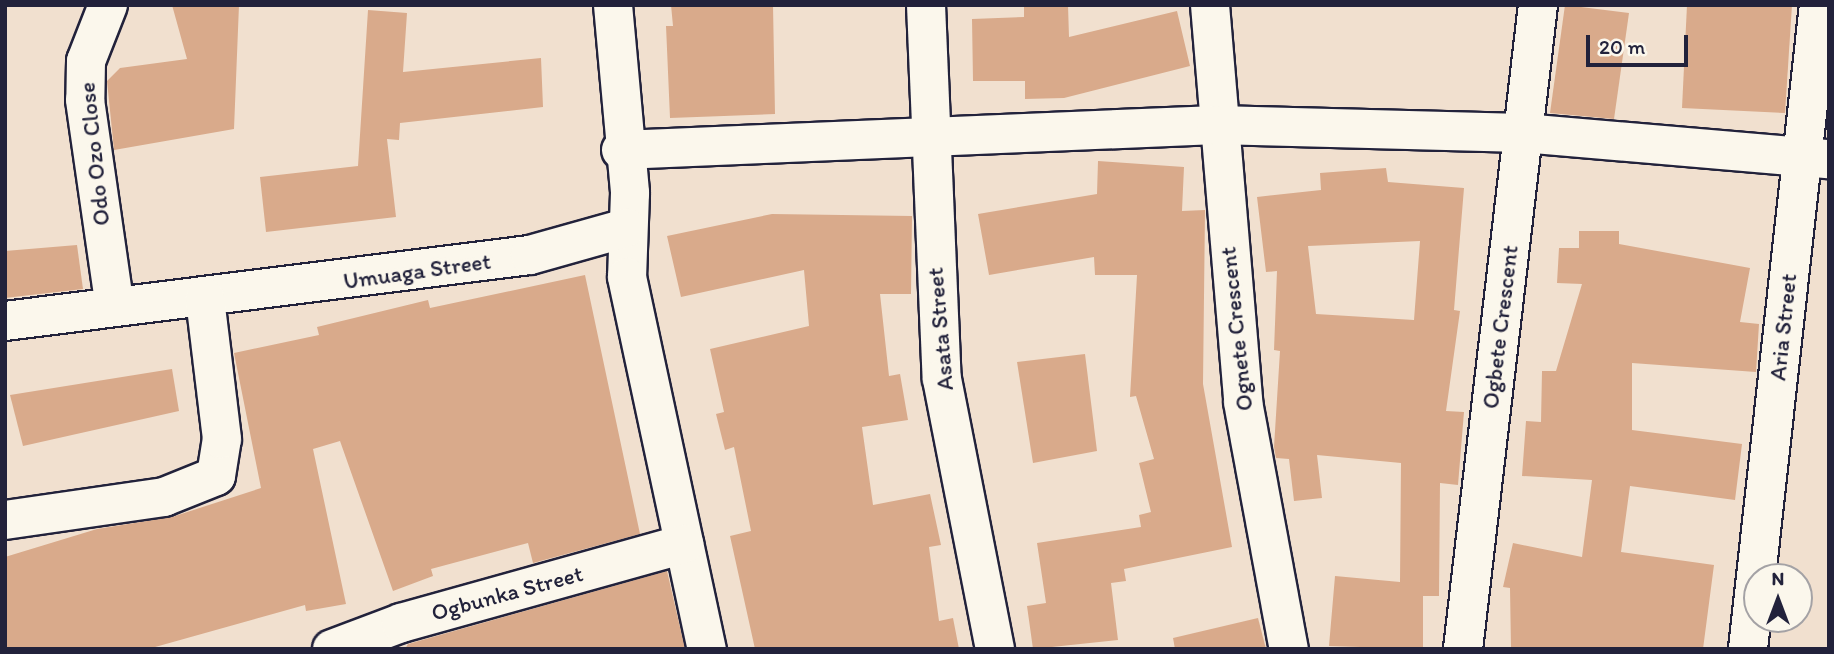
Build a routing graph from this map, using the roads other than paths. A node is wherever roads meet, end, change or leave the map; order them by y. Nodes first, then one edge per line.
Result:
1 (108, 5) edge
2 (613, 5) edge
3 (926, 5) edge
4 (1210, 5) edge
5 (1538, 5) edge
6 (1819, 5) edge
7 (1216, 125) junction
8 (1523, 133) junction
9 (934, 136) junction
10 (621, 150) junction
11 (1814, 158) edge
12 (626, 228) junction
13 (205, 298) junction
14 (115, 307) junction
15 (5, 321) edge
16 (5, 520) edge
17 (684, 544) junction
18 (332, 649) edge
19 (707, 649) edge
20 (995, 649) edge
21 (1289, 649) edge
22 (1463, 649) edge
23 (1748, 649) edge

1 - 14 street, Odo Ozo Close
2 - 10 street
3 - 9 street, Asata Street
4 - 7 street, Ognete Crescent
5 - 8 street, Ogbete Crescent
6 - 11 street, Aria Street
7 - 8 street
7 - 9 street
7 - 21 street, Ognete Crescent
8 - 11 street
8 - 22 street, Ogbete Crescent
9 - 10 street
9 - 20 street, Asata Street
10 - 12 street
11 - 23 street, Aria Street
12 - 13 street, Umuaga Street
12 - 17 street
13 - 14 street, Umuaga Street
13 - 16 street
14 - 15 street, Umuaga Street
17 - 18 street, Ogbunka Street
17 - 19 street

